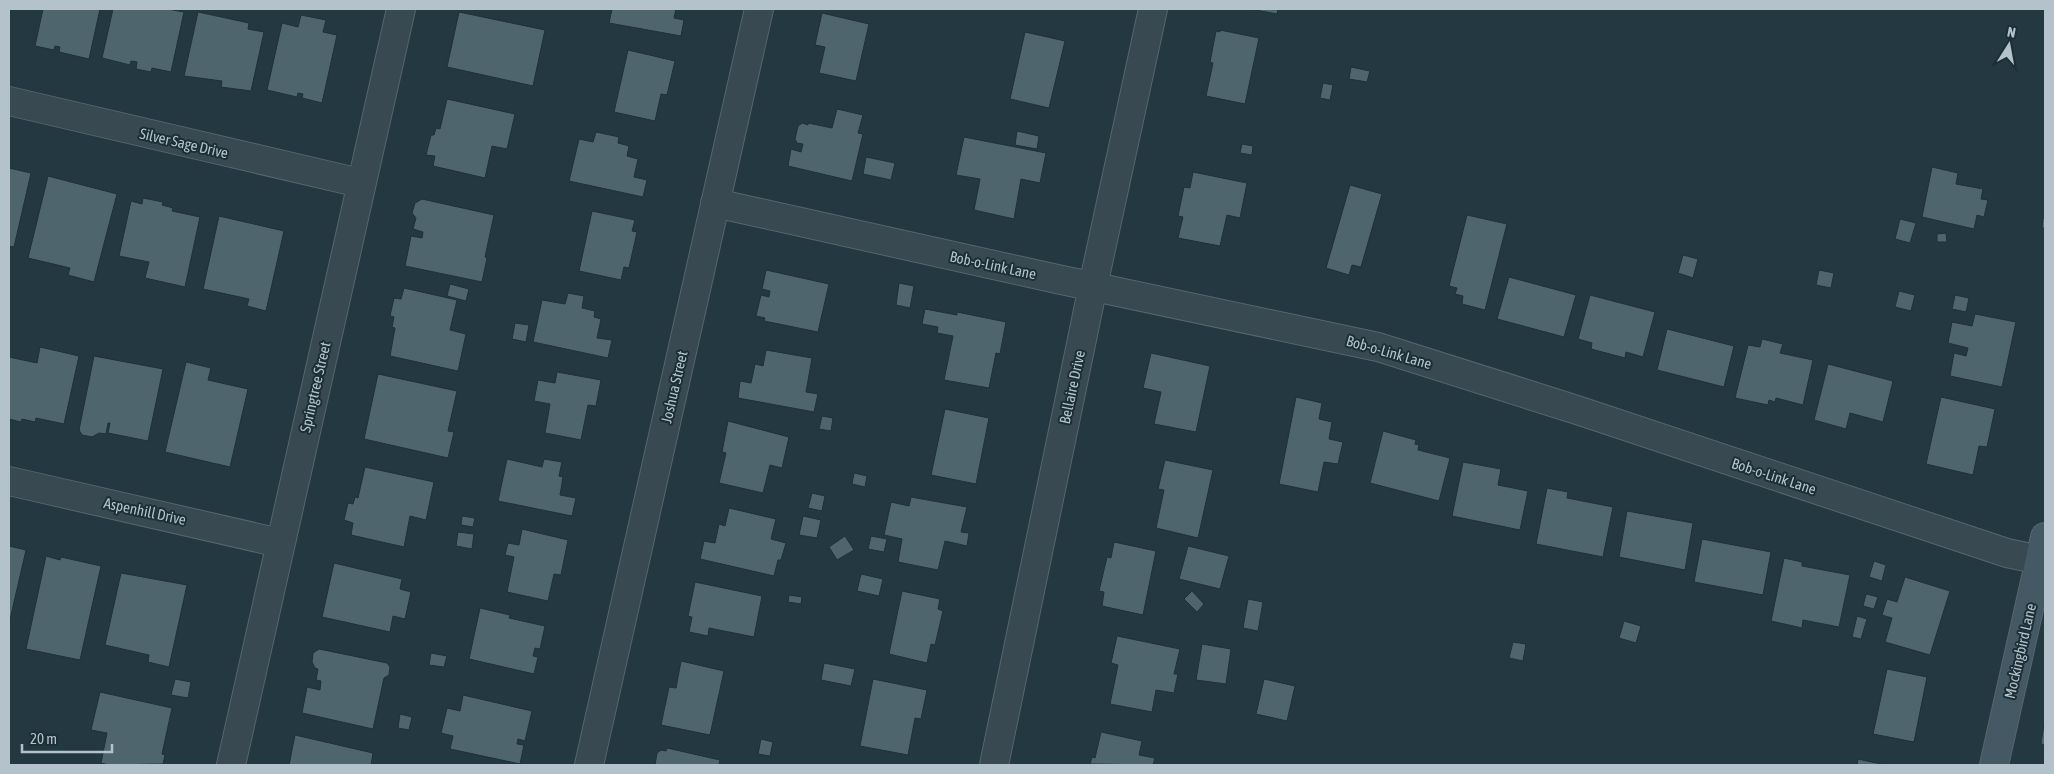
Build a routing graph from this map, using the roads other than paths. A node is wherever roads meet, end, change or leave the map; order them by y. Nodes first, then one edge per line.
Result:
1 (401, 9) edge
2 (759, 9) edge
3 (1154, 9) edge
4 (9, 101) edge
5 (360, 183) junction
6 (715, 203) junction
7 (1093, 286) junction
8 (9, 481) edge
9 (280, 543) junction
10 (2043, 553) edge
11 (231, 765) edge
12 (590, 765) edge
13 (994, 765) edge
14 (1994, 765) edge

1 - 5 street, Springtree Street
2 - 6 street, Joshua Street
3 - 7 street, Bellaire Drive
4 - 5 street, Silver Sage Drive
5 - 9 street, Springtree Street
6 - 7 street, Bob-o-Link Lane
6 - 12 street, Joshua Street
7 - 10 street, Bob-o-Link Lane
7 - 13 street, Bellaire Drive
8 - 9 street, Aspenhill Drive
9 - 11 street, Springtree Street
10 - 14 street, Mockingbird Lane

